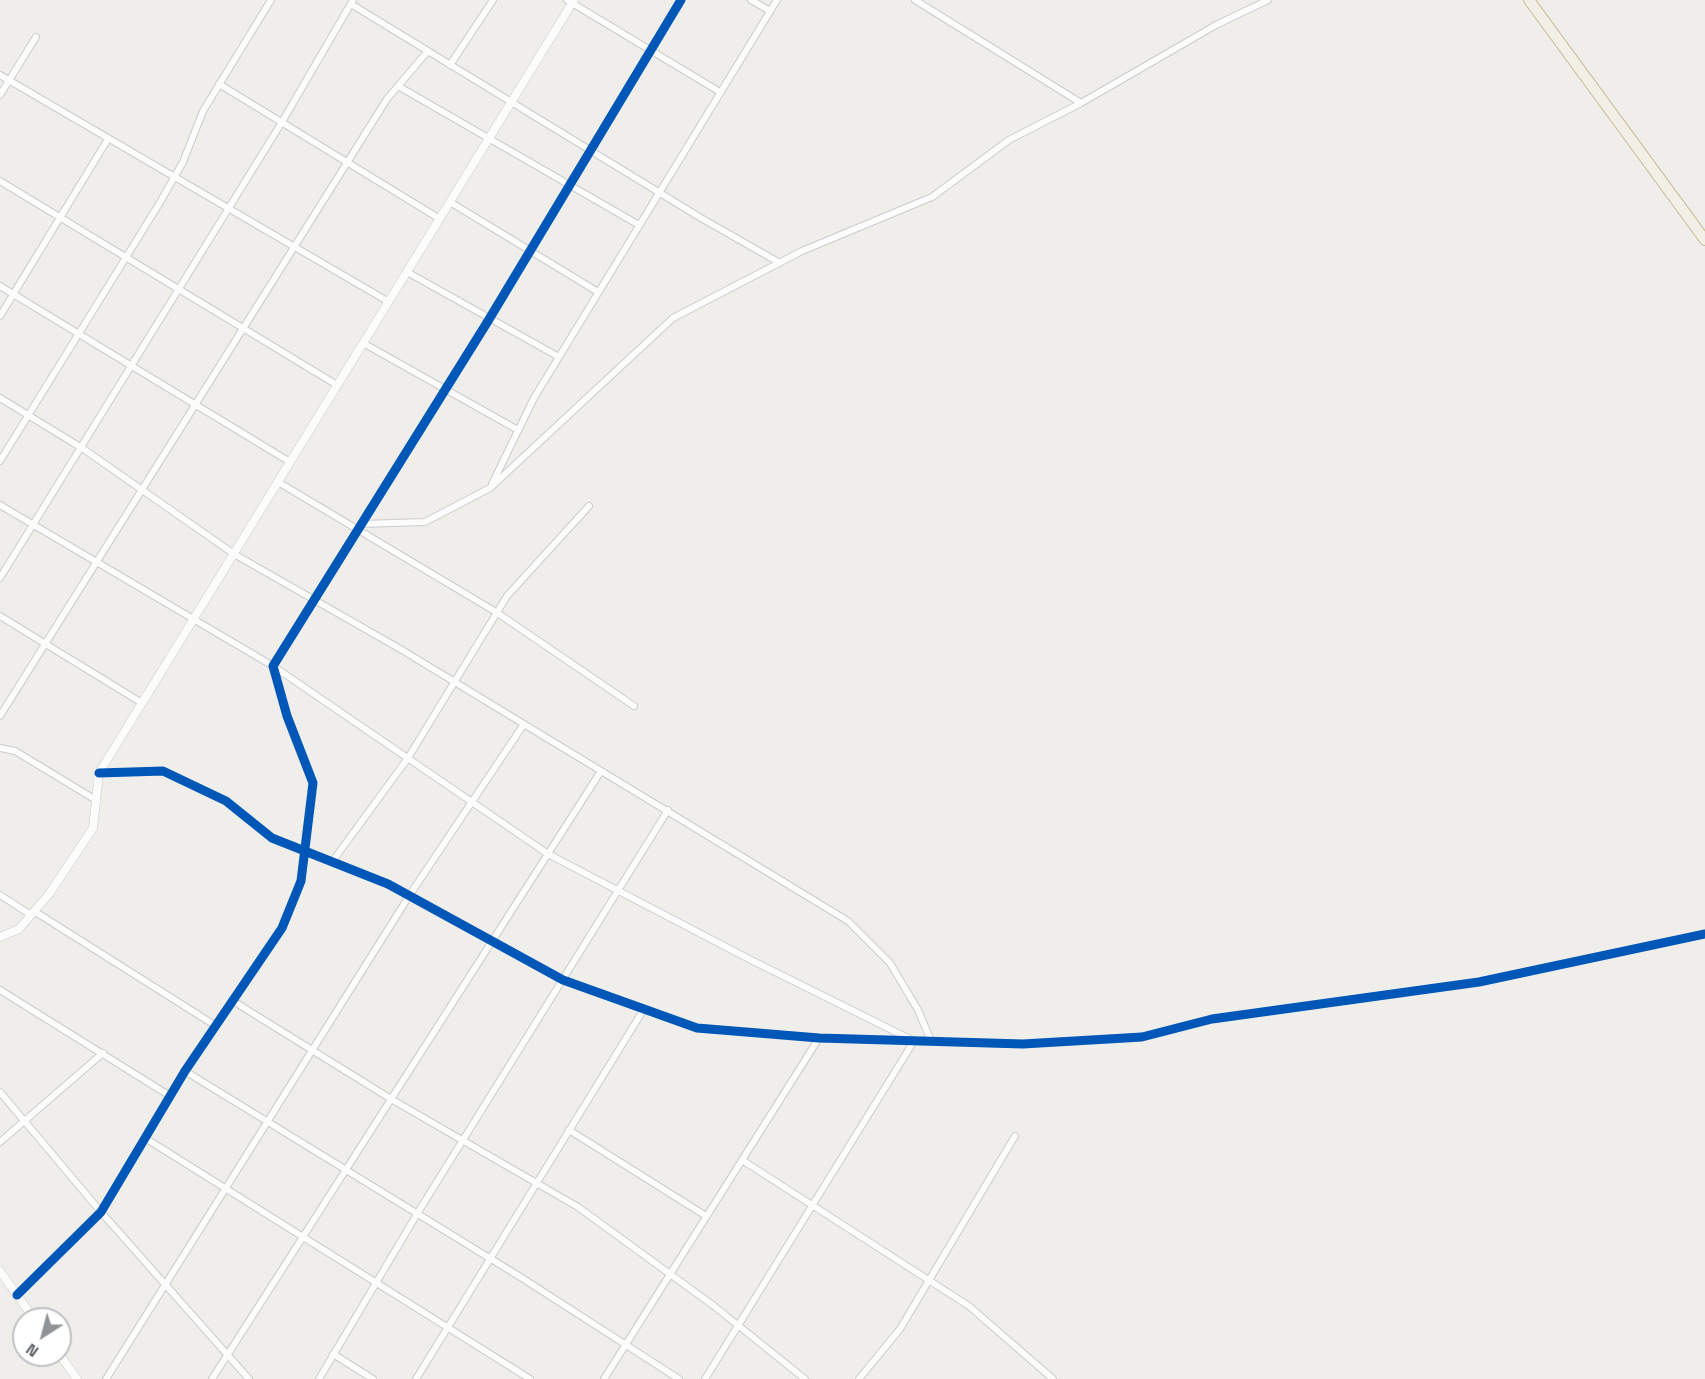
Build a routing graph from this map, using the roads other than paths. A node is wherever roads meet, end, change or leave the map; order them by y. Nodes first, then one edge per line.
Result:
1 (271, 0) edge
2 (493, 0) edge
3 (681, 0) edge
4 (751, 0) edge
5 (777, 0) edge
6 (915, 0) edge
7 (1268, 0) edge
8 (1529, 0) edge
9 (571, 1) edge
10 (352, 2) edge
11 (770, 11) junction
12 (36, 37) dead end
13 (650, 50) junction
14 (427, 52) junction
15 (450, 66) junction
16 (0, 75) edge
17 (9, 81) junction
18 (219, 84) junction
19 (398, 86) junction
20 (720, 92) junction
21 (0, 95) edge
22 (511, 103) junction
23 (1081, 103) junction
24 (282, 122) junction
25 (489, 138) junction
26 (108, 139) junction
27 (590, 150) junction
28 (348, 162) junction
29 (174, 178) junction
30 (0, 181) edge
31 (570, 185) junction
32 (659, 192) junction
33 (450, 202) junction
34 (228, 209) junction
35 (60, 218) junction
36 (440, 219) junction
37 (639, 225) junction
38 (1705, 240) edge
39 (294, 247) junction
40 (530, 251) junction
41 (126, 258) junction
42 (780, 262) junction
43 (407, 272) junction
44 (0, 286) edge
45 (178, 289) junction
46 (598, 292) junction
47 (14, 294) junction
48 (389, 302) junction
49 (0, 316) edge
50 (490, 318) junction
51 (243, 328) junction
52 (79, 333) junction
53 (363, 343) junction
54 (559, 357) junction
55 (130, 365) junction
56 (337, 385) junction
57 (445, 389) junction
58 (0, 398) edge
59 (196, 404) junction
60 (28, 415) junction
61 (518, 430) junction
62 (79, 447) junction
63 (0, 461) edge
64 (290, 462) junction
65 (278, 482) junction
66 (490, 488) junction
67 (142, 490) junction
68 (0, 505) edge
69 (589, 506) dead end
70 (32, 524) junction
71 (359, 527) junction
72 (234, 554) junction
73 (96, 563) junction
74 (0, 578) edge
75 (314, 599) junction
76 (496, 612) junction
77 (0, 616) edge
78 (193, 621) junction
79 (45, 644) junction
80 (273, 666) junction
81 (453, 681) junction
82 (142, 703) junction
83 (634, 706) dead end
84 (0, 716) edge
85 (524, 724) junction
86 (0, 748) edge
87 (408, 758) junction
88 (601, 771) junction
89 (99, 773) junction
90 (96, 800) junction
91 (472, 802) junction
92 (668, 810) junction
93 (304, 852) junction
94 (548, 854) junction
95 (332, 862) junction
96 (618, 891) junction
97 (0, 895) edge
98 (409, 896) junction
99 (32, 913) junction
100 (1705, 934) edge
101 (0, 937) edge
102 (492, 942) junction
103 (562, 980) junction
104 (0, 990) edge
105 (232, 1001) junction
106 (644, 1009) junction
107 (216, 1026) junction
108 (819, 1038) junction
109 (914, 1041) junction
110 (931, 1041) junction
111 (312, 1050) junction
112 (103, 1053) junction
113 (185, 1071) junction
114 (0, 1092) edge
115 (170, 1096) junction
116 (391, 1099) junction
117 (24, 1120) junction
118 (268, 1122) junction
119 (569, 1130) junction
120 (1015, 1136) dead end
121 (145, 1138) junction
122 (462, 1141) junction
123 (0, 1142) edge
124 (742, 1160) junction
125 (346, 1170) junction
126 (536, 1183) junction
127 (226, 1189) junction
128 (812, 1206) junction
129 (101, 1212) junction
130 (417, 1214) junction
131 (706, 1216) junction
132 (303, 1236) junction
133 (490, 1258) junction
134 (0, 1271) edge
135 (670, 1274) junction
136 (927, 1281) junction
137 (376, 1282) junction
138 (165, 1285) junction
139 (17, 1295) junction
140 (26, 1307) edge
141 (738, 1325) junction
142 (448, 1327) junction
143 (625, 1344) junction
144 (226, 1354) junction
145 (333, 1354) junction
146 (106, 1379) edge
147 (212, 1379) edge
148 (249, 1379) edge
149 (319, 1379) edge
150 (373, 1379) edge
151 (416, 1379) edge
152 (530, 1379) edge
153 (604, 1379) edge
154 (679, 1379) edge
155 (705, 1379) edge
156 (806, 1379) edge
157 (859, 1379) edge
158 (1053, 1379) edge

1 - 18 street
2 - 15 street
3 - 13 street
4 - 11 street
5 - 11 street
6 - 23 street
7 - 23 street
8 - 38 highway
9 - 13 street
9 - 22 street
10 - 14 street
10 - 24 street
11 - 20 street
12 - 17 street
13 - 20 street
13 - 27 street
14 - 15 street
14 - 19 street
15 - 22 street
16 - 17 street
17 - 21 street
17 - 26 street
18 - 24 street
18 - 29 street
19 - 25 street
19 - 28 street
20 - 32 street
22 - 25 street
22 - 27 street
23 - 42 street
24 - 28 street
24 - 34 street
25 - 31 street
25 - 33 street
26 - 29 street
26 - 35 street
27 - 31 street
27 - 32 street
28 - 36 street
28 - 39 street
29 - 34 street
29 - 41 street
30 - 35 street
31 - 37 street
31 - 40 street
32 - 37 street
32 - 42 street
33 - 36 street
33 - 40 street
34 - 39 street
34 - 45 street
35 - 41 street
35 - 47 street
36 - 43 street
37 - 46 street
39 - 48 street
39 - 51 street
40 - 46 street
40 - 50 street
41 - 45 street
41 - 52 street
42 - 66 street
43 - 48 street
43 - 50 street
44 - 47 street
45 - 51 street
45 - 55 street
46 - 54 street
47 - 49 street
47 - 52 street
48 - 53 street
50 - 54 street
50 - 57 street
51 - 56 street
51 - 59 street
52 - 55 street
52 - 60 street
53 - 56 street
53 - 57 street
54 - 61 street
55 - 59 street
55 - 62 street
56 - 64 street
57 - 61 street
57 - 71 street
58 - 60 street
59 - 64 street
59 - 67 street
60 - 62 street
60 - 63 street
61 - 66 street
62 - 67 street
62 - 70 street
64 - 65 street
65 - 71 street
65 - 72 street
66 - 71 street
67 - 72 street
67 - 73 street
68 - 70 street
69 - 76 street
70 - 73 street
70 - 74 street
71 - 75 street
71 - 76 street
72 - 75 street
72 - 78 street
73 - 78 street
73 - 79 street
75 - 80 street
75 - 81 street
76 - 81 street
76 - 83 street
77 - 79 street
78 - 80 street
78 - 82 street
79 - 82 street
79 - 84 street
80 - 87 street
80 - 93 street
81 - 85 street
81 - 87 street
82 - 89 street
85 - 88 street
85 - 91 street
86 - 90 street
87 - 91 street
87 - 95 street
88 - 92 street
88 - 94 street
89 - 90 street
89 - 93 street
90 - 99 street
91 - 94 street
91 - 98 street
92 - 96 street
92 - 110 street
93 - 95 street
93 - 105 street
94 - 96 street
94 - 102 street
95 - 98 street
96 - 103 street
96 - 109 street
97 - 99 street
98 - 102 street
98 - 111 street
99 - 101 street
99 - 107 street
100 - 110 street
102 - 103 street
102 - 116 street
103 - 106 street
103 - 122 street
104 - 112 street
105 - 107 street
105 - 111 street
106 - 108 street
106 - 119 street
107 - 113 street
108 - 109 street
108 - 124 street
109 - 110 street
109 - 128 street
111 - 116 street
111 - 118 street
112 - 115 street
112 - 117 street
113 - 115 street
113 - 118 street
114 - 117 street
115 - 121 street
116 - 122 street
116 - 125 street
117 - 123 street
117 - 129 street
118 - 125 street
118 - 127 street
119 - 126 street
119 - 131 street
120 - 136 street
121 - 127 street
121 - 129 street
122 - 126 street
122 - 130 street
124 - 128 street
124 - 131 street
125 - 130 street
125 - 132 street
126 - 133 street
126 - 135 street
127 - 132 street
127 - 138 street
128 - 136 street
128 - 141 street
129 - 138 street
129 - 139 street
130 - 133 street
130 - 137 street
131 - 135 street
132 - 137 street
132 - 144 street
133 - 142 street
133 - 143 street
134 - 139 street
135 - 141 street
135 - 143 street
136 - 157 street
136 - 158 street
137 - 142 street
137 - 145 street
138 - 144 street
138 - 146 street
139 - 140 street
141 - 155 street
141 - 156 street
142 - 151 street
142 - 152 street
143 - 153 street
143 - 154 street
144 - 147 street
144 - 148 street
145 - 149 street
145 - 150 street

